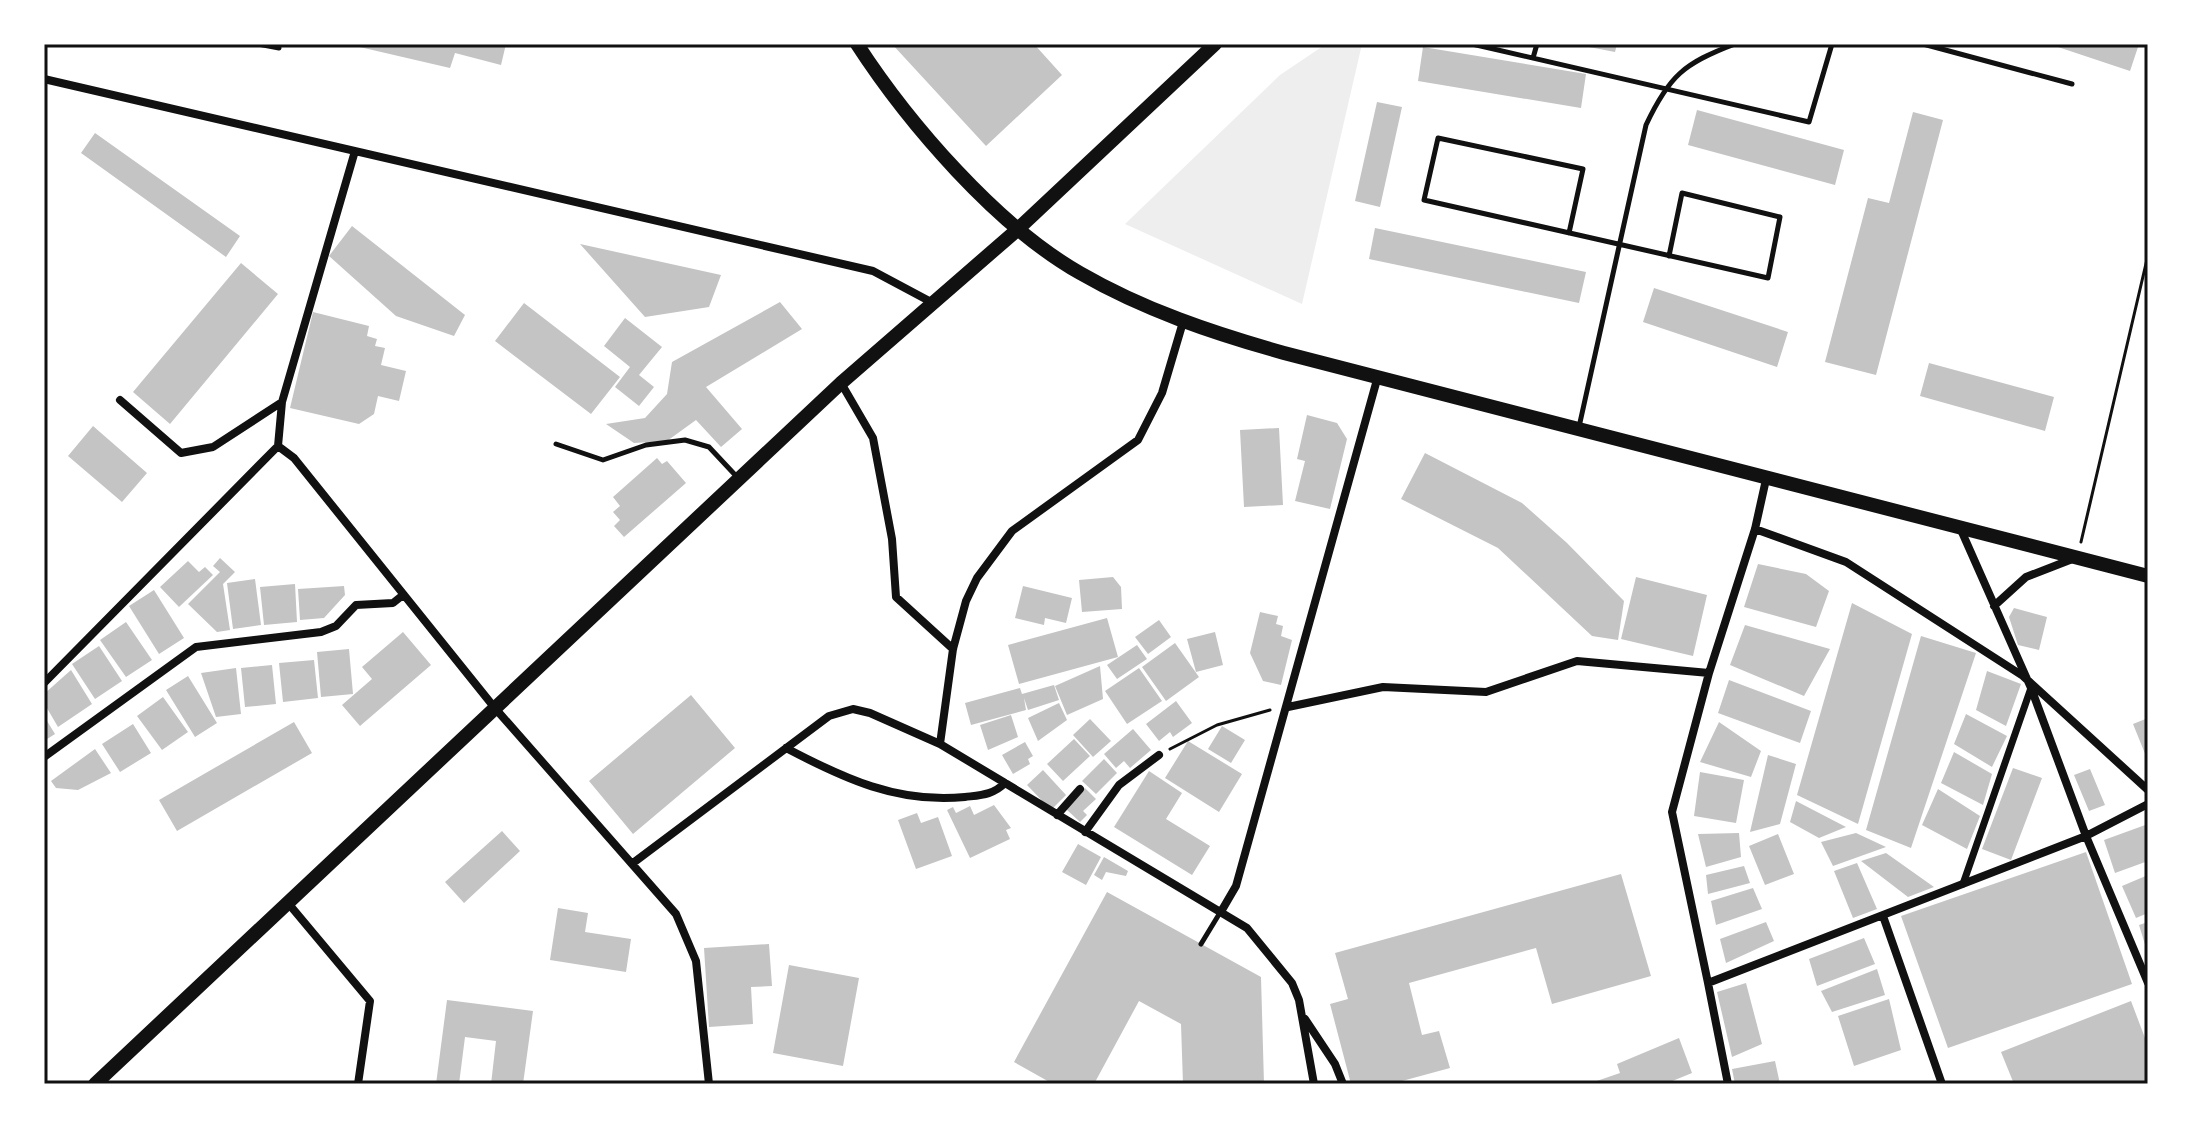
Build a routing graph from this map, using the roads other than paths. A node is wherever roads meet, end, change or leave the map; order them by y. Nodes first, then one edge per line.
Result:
1 (258, 44) edge
2 (857, 44) edge
3 (1215, 44) edge
4 (1472, 44) edge
5 (1537, 44) edge
6 (1735, 44) edge
7 (1832, 44) edge
8 (1923, 44) edge
9 (279, 48) dead end
10 (1533, 58) junction
11 (44, 79) edge
12 (2072, 84) dead end
13 (1664, 87) junction
14 (355, 151) junction
15 (1017, 230) junction
16 (1569, 233) junction
17 (1617, 244) junction
18 (1669, 256) junction
19 (933, 303) junction
20 (1183, 322) junction
21 (1378, 376) junction
22 (841, 383) junction
23 (120, 400) dead end
24 (282, 402) junction
25 (1579, 427) junction
26 (556, 444) dead end
27 (278, 446) junction
28 (1767, 475) junction
29 (739, 479) junction
30 (1755, 529) junction
31 (1961, 530) junction
32 (2077, 557) junction
33 (2148, 576) edge
34 (403, 595) junction
35 (1994, 606) junction
36 (953, 649) junction
37 (1709, 673) junction
38 (2023, 676) junction
39 (44, 683) edge
40 (2031, 688) junction
41 (494, 707) junction
42 (1288, 707) junction
43 (940, 744) junction
44 (786, 748) junction
45 (1159, 755) road end
46 (44, 757) edge
47 (1005, 783) junction
48 (1080, 789) dead end
49 (2148, 790) edge
50 (2148, 804) edge
51 (1057, 815) junction
52 (1085, 832) junction
53 (2086, 836) junction
54 (633, 863) junction
55 (1963, 884) junction
56 (288, 903) junction
57 (1222, 910) junction
58 (1883, 916) junction
59 (1201, 944) dead end
60 (1708, 983) junction
61 (2148, 983) edge
62 (1304, 1017) junction
63 (95, 1084) edge
64 (358, 1084) edge
65 (709, 1084) edge
66 (1314, 1084) edge
67 (1343, 1084) edge
68 (1728, 1084) edge
69 (1942, 1084) edge

1 - 9 lane
2 - 15 street
3 - 15 street
4 - 10 lane
5 - 10 lane
6 - 13 lane
7 - 13 lane
8 - 12 lane
10 - 13 lane
11 - 14 street
13 - 17 lane
14 - 19 street
14 - 24 street
15 - 19 street
15 - 20 street
16 - 16 lane
16 - 17 lane
17 - 18 lane
17 - 25 lane
18 - 18 lane
19 - 22 street
20 - 21 street
20 - 36 street
21 - 25 street
21 - 42 street
22 - 29 street
22 - 36 street
23 - 24 street
24 - 27 street
25 - 28 street
26 - 29 lane
27 - 34 street
27 - 39 street
28 - 30 street
28 - 31 street
29 - 41 street
30 - 37 street
30 - 38 street
31 - 32 street
31 - 35 street
32 - 33 street
32 - 35 street
34 - 41 street
34 - 46 street
35 - 38 street
36 - 43 street
37 - 42 street
37 - 60 street
38 - 40 street
38 - 49 street
40 - 53 street
40 - 55 street
41 - 54 street
41 - 56 street
42 - 57 street
43 - 44 street
43 - 47 street
44 - 47 street
44 - 54 street
45 - 52 street
47 - 51 street
48 - 51 street
50 - 53 street
51 - 52 street
52 - 57 street
53 - 55 street
53 - 61 street
54 - 65 street
55 - 58 street
56 - 63 street
56 - 64 street
57 - 59 lane
57 - 62 street
58 - 60 street
58 - 69 street
60 - 68 street
62 - 66 street
62 - 67 street

